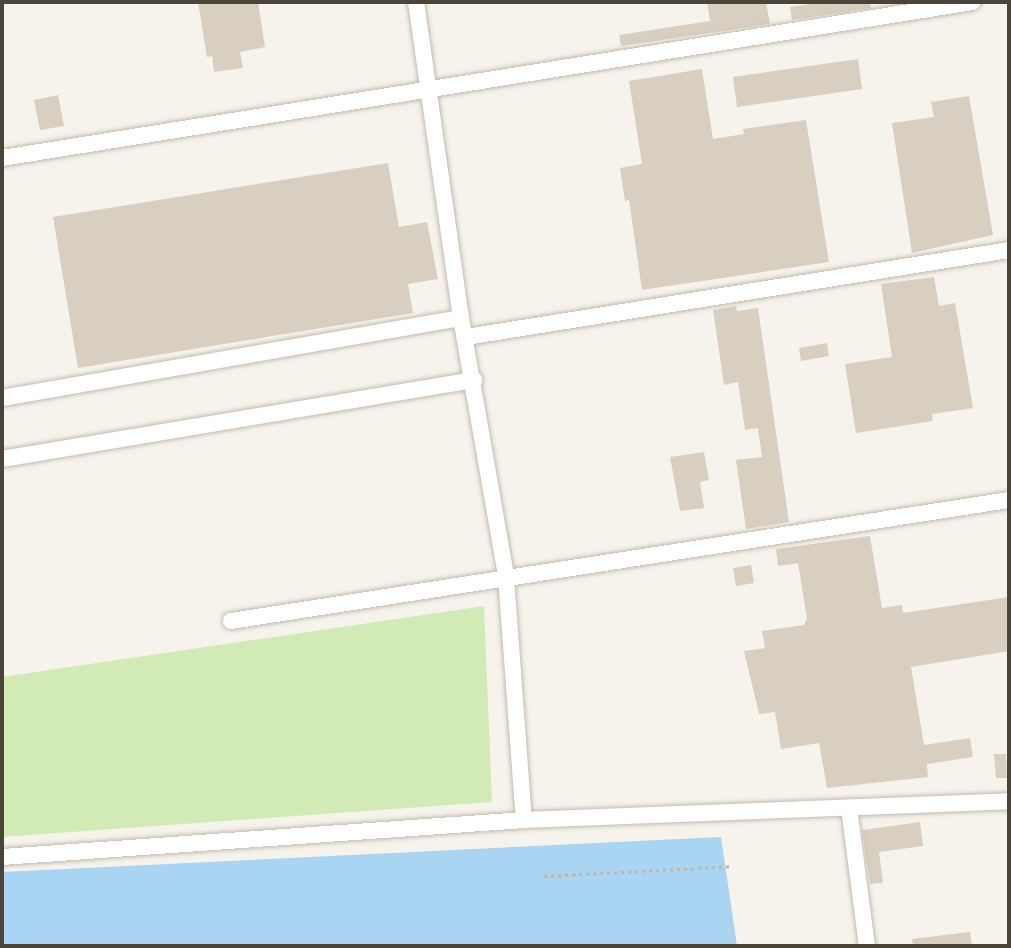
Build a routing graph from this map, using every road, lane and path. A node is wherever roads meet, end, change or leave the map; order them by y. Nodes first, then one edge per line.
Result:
1 (416, 2) edge
2 (973, 2) edge
3 (430, 90) junction
4 (2, 158) edge
5 (1009, 250) edge
6 (461, 318) junction
7 (466, 337) junction
8 (474, 380) junction
9 (2, 398) edge
10 (2, 459) edge
11 (1009, 500) edge
12 (506, 577) junction
13 (231, 621) dead end
14 (1009, 802) edge
15 (849, 808) junction
16 (524, 820) junction
17 (2, 857) edge
18 (732, 866) dead end
19 (544, 876) dead end
20 (867, 946) edge

1 - 3 street
2 - 3 street
3 - 4 street
3 - 6 street
5 - 7 street
6 - 7 street
6 - 9 street
7 - 8 street
8 - 10 street
8 - 12 street
11 - 12 street
12 - 13 street
12 - 16 street
14 - 15 street
15 - 16 street
15 - 20 street
16 - 17 street
18 - 19 path

